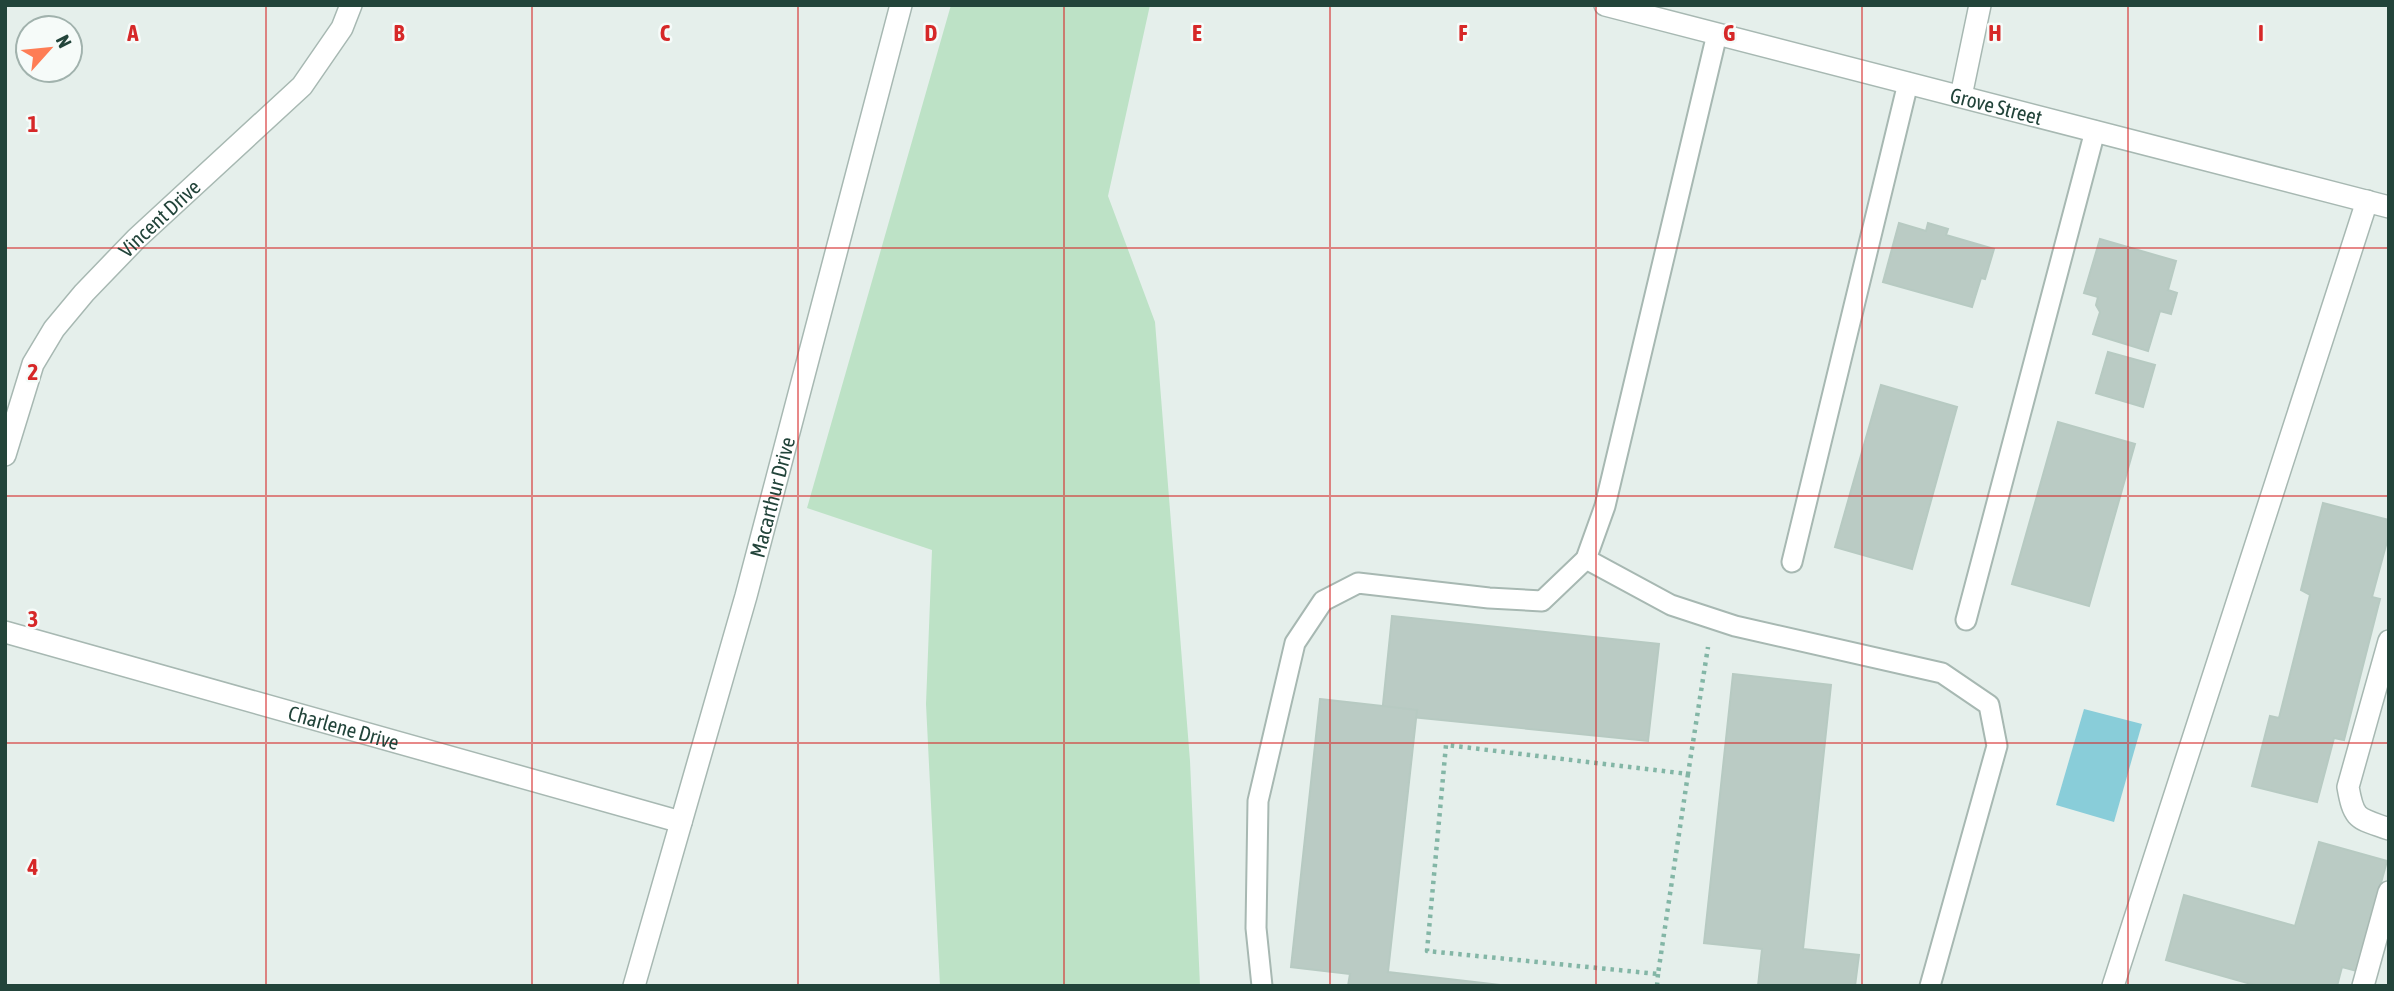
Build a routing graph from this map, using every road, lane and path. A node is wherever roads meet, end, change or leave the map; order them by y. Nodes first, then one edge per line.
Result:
1 (351, 5) edge
2 (901, 5) edge
3 (1605, 5) edge
4 (1980, 5) edge
5 (1717, 34) junction
6 (1908, 83) junction
7 (1961, 96) junction
8 (2095, 131) junction
9 (2367, 201) junction
10 (2389, 207) edge
11 (5, 455) edge
12 (1586, 559) junction
13 (1791, 562) dead end
14 (1712, 619) junction
15 (1966, 620) dead end
16 (5, 632) edge
17 (2389, 641) edge
18 (1688, 774) junction
19 (681, 822) junction
20 (2389, 829) edge
21 (2389, 892) edge
22 (1658, 974) junction
23 (634, 986) edge
24 (1262, 986) edge
25 (1657, 986) edge
26 (1930, 986) edge
27 (2113, 986) edge
28 (2363, 986) edge

1 - 11 street, Vincent Drive
2 - 19 street, Macarthur Drive
3 - 5 street, Grove Street
4 - 7 street
5 - 6 street, Grove Street
5 - 12 lane
6 - 7 street, Grove Street
6 - 13 lane
7 - 8 street, Grove Street
8 - 9 street, Grove Street
8 - 15 lane
9 - 10 street, Grove Street
9 - 27 street
12 - 14 lane
12 - 24 lane
14 - 18 path
14 - 26 lane
16 - 19 street, Charlene Drive
17 - 20 street
18 - 22 path
18 - 22 path
19 - 23 street, Macarthur Drive
21 - 28 street
22 - 25 path

